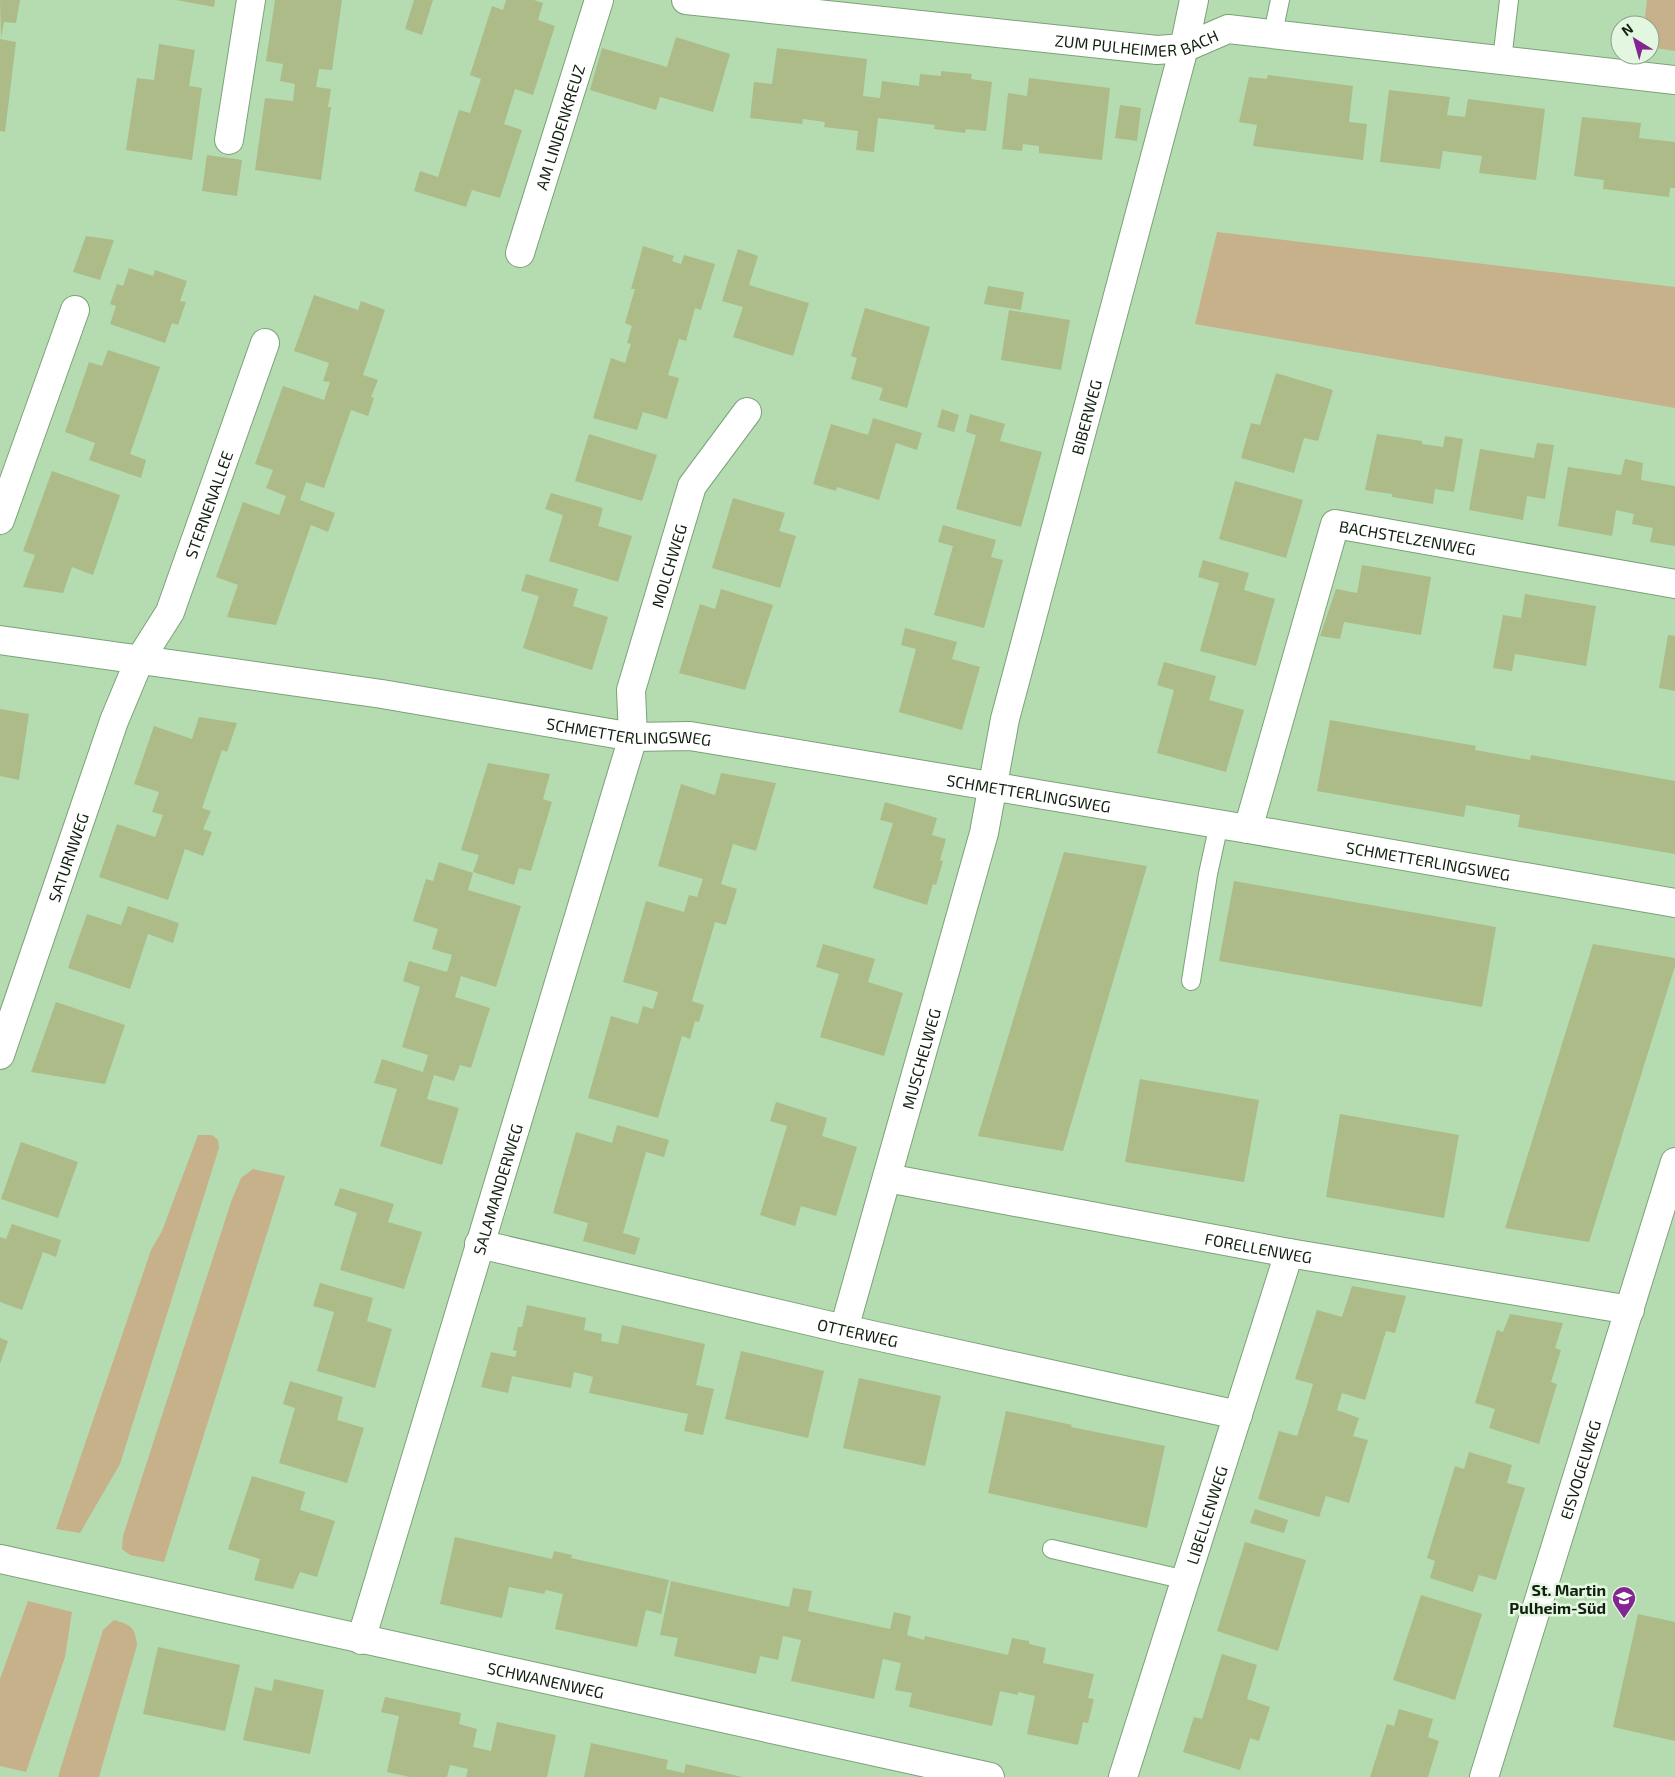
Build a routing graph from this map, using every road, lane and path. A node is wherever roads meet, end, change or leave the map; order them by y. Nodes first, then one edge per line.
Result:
1 (251, 0) edge
2 (599, 0) edge
3 (686, 0) edge
4 (1194, 0) edge
5 (1280, 0) edge
6 (1509, 0) edge
7 (1273, 34) junction
8 (1184, 48) junction
9 (1502, 60) junction
10 (1675, 80) edge
11 (229, 140) dead end
12 (520, 253) dead end
13 (75, 310) dead end
14 (265, 343) dead end
15 (747, 412) dead end
16 (0, 520) edge
17 (1675, 584) edge
18 (0, 640) edge
19 (139, 661) junction
20 (632, 737) junction
21 (993, 787) junction
22 (1219, 824) junction
23 (1248, 829) junction
24 (1675, 903) edge
25 (1191, 981) dead end
26 (2, 1042) edge
27 (1675, 1162) edge
28 (887, 1178) junction
29 (479, 1244) junction
30 (1289, 1253) junction
31 (1630, 1310) junction
32 (844, 1329) junction
33 (1238, 1415) junction
34 (1052, 1549) dead end
35 (0, 1559) edge
36 (1186, 1580) junction
37 (361, 1640) junction
38 (990, 1777) edge
39 (1124, 1777) edge
40 (1484, 1777) edge

1 - 11 street
2 - 12 street, AM LINDENKREUZ
3 - 8 street, ZUM PULHEIMER BACH
4 - 8 street, BIBERWEG
5 - 7 lane
6 - 9 lane
7 - 8 street, ZUM PULHEIMER BACH
7 - 9 street, ZUM PULHEIMER BACH
8 - 21 street, BIBERWEG
9 - 10 street, ZUM PULHEIMER BACH
13 - 16 street
14 - 19 street, STERNENALLEE
15 - 20 street, MOLCHWEG
17 - 23 street, BACHSTELZENWEG
18 - 19 street
19 - 20 street, SCHMETTERLINGSWEG
19 - 26 street, SATURNWEG
20 - 21 street, SCHMETTERLINGSWEG
20 - 29 street, SALAMANDERWEG
21 - 22 street, SCHMETTERLINGSWEG
21 - 28 street, MUSCHELWEG
22 - 23 street, SCHMETTERLINGSWEG
22 - 25 lane
23 - 24 street, SCHMETTERLINGSWEG
27 - 31 street, EISVOGELWEG
28 - 30 street, FORELLENWEG
28 - 32 street, MUSCHELWEG
29 - 32 street, OTTERWEG
29 - 37 street, SALAMANDERWEG
30 - 31 street, FORELLENWEG
30 - 33 street, LIBELLENWEG
31 - 40 street, EISVOGELWEG
32 - 33 street, OTTERWEG
33 - 36 street, LIBELLENWEG
34 - 36 lane
35 - 37 street, SCHWANENWEG
36 - 39 street, LIBELLENWEG
37 - 38 street, SCHWANENWEG

